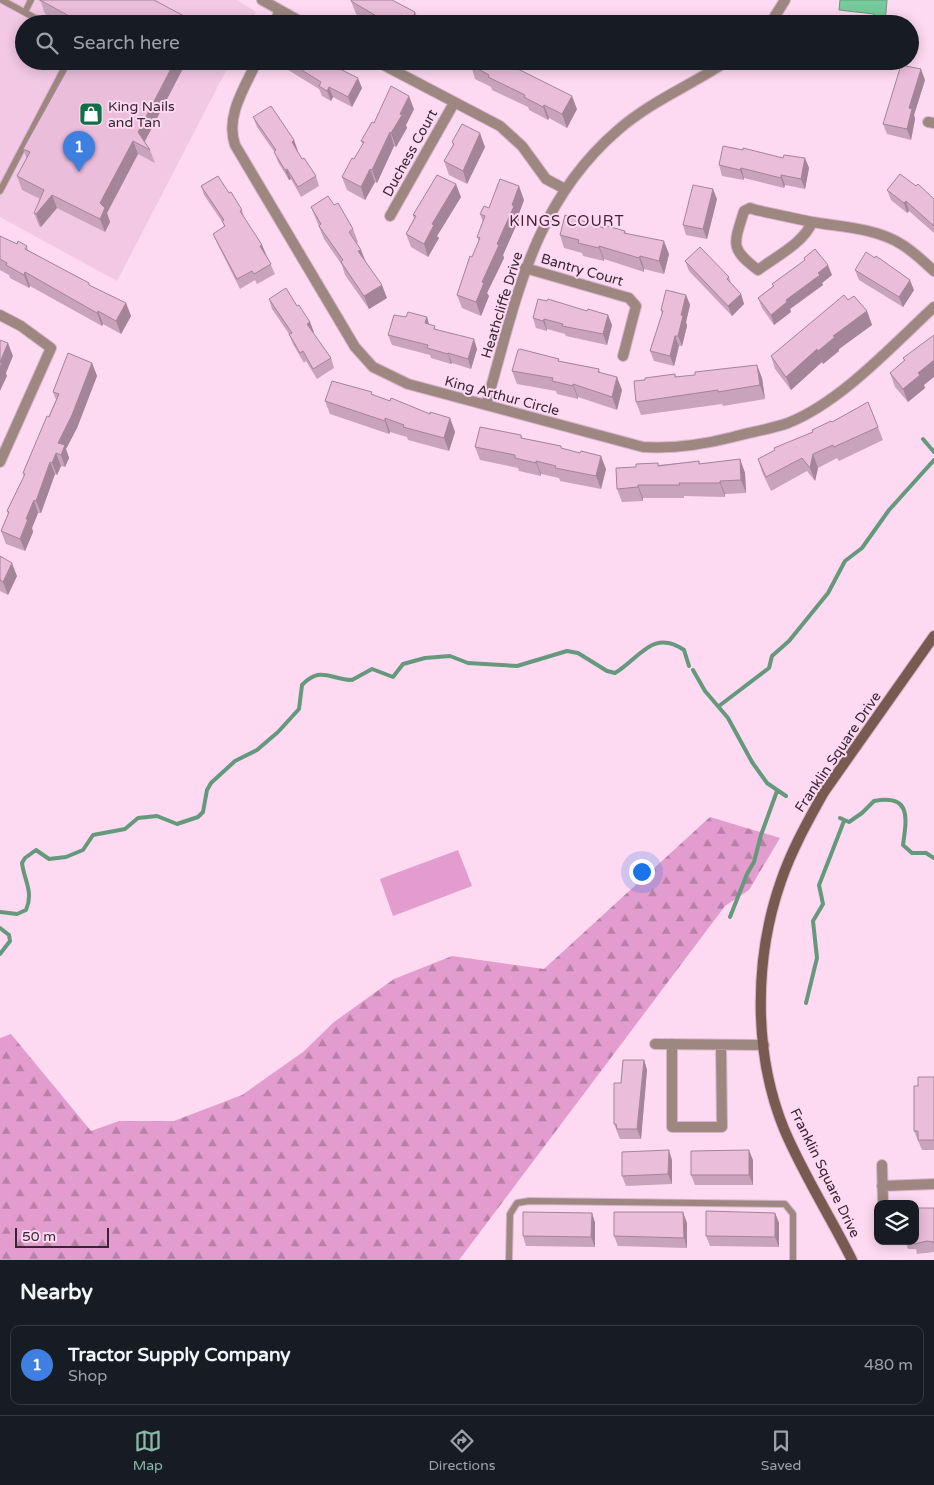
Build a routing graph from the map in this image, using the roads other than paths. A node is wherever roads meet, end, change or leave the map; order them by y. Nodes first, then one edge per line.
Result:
1 (2, 0) edge
2 (31, 0) edge
3 (262, 0) edge
4 (785, 0) edge
5 (280, 10) junction
6 (25, 12) junction
7 (30, 15) edge
8 (278, 15) edge
9 (289, 15) edge
10 (776, 15) edge
11 (63, 70) edge
12 (253, 70) edge
13 (393, 70) edge
14 (711, 70) edge
15 (454, 103) junction
16 (565, 189) junction
17 (0, 191) edge
18 (390, 216) dead end
19 (812, 222) junction
20 (525, 268) junction
21 (934, 271) edge
22 (934, 307) edge
23 (0, 316) edge
24 (622, 356) dead end
25 (486, 405) junction
26 (0, 462) edge
27 (934, 636) edge
28 (655, 1044) dead end
29 (672, 1044) junction
30 (721, 1045) junction
31 (764, 1046) junction
32 (882, 1165) dead end
33 (934, 1184) edge
34 (882, 1186) junction
35 (883, 1200) edge
36 (509, 1260) edge
37 (793, 1260) edge
38 (852, 1260) edge

1 - 6 lane
2 - 6 lane
3 - 5 street
4 - 10 street
5 - 8 street
5 - 9 street
6 - 7 lane
11 - 17 lane
12 - 25 street, King Arthur Circle
13 - 15 street
14 - 16 street, Heathcliffe Drive
15 - 16 street
15 - 18 street, Duchess Court
16 - 20 street, Heathcliffe Drive
19 - 19 street
19 - 21 street
20 - 24 street, Bantry Court
20 - 25 street, Heathcliffe Drive
22 - 25 street, King Arthur Circle
23 - 26 street
27 - 31 street, Franklin Square Drive
28 - 29 street
29 - 30 street
29 - 30 street
30 - 31 street
31 - 38 street, Franklin Square Drive
32 - 34 street
33 - 34 street
34 - 35 street
36 - 37 lane

